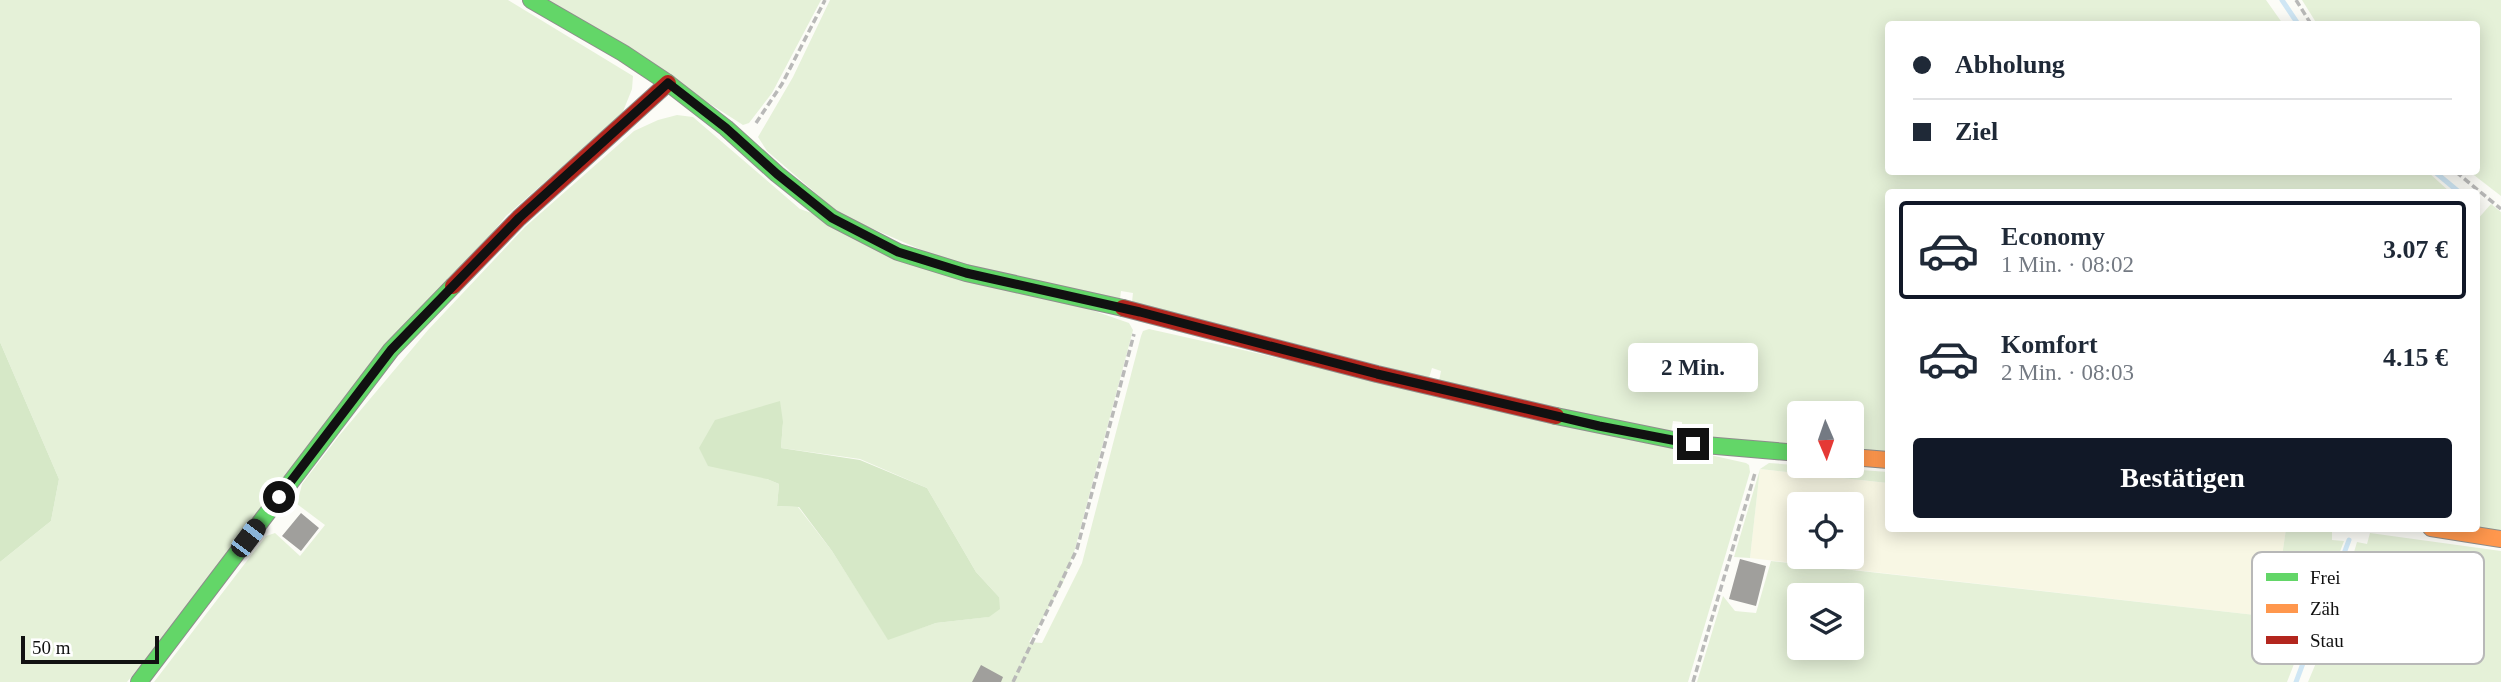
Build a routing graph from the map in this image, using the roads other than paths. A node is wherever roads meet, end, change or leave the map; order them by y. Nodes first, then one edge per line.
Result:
1 (531, 0) edge
2 (668, 83) junction
3 (1787, 452) edge
4 (1864, 458) edge
5 (1885, 460) edge
6 (2456, 532) edge
7 (2501, 539) edge
8 (139, 682) edge

1 - 2 main road
2 - 3 main road
2 - 8 main road
4 - 5 main road
6 - 7 main road

